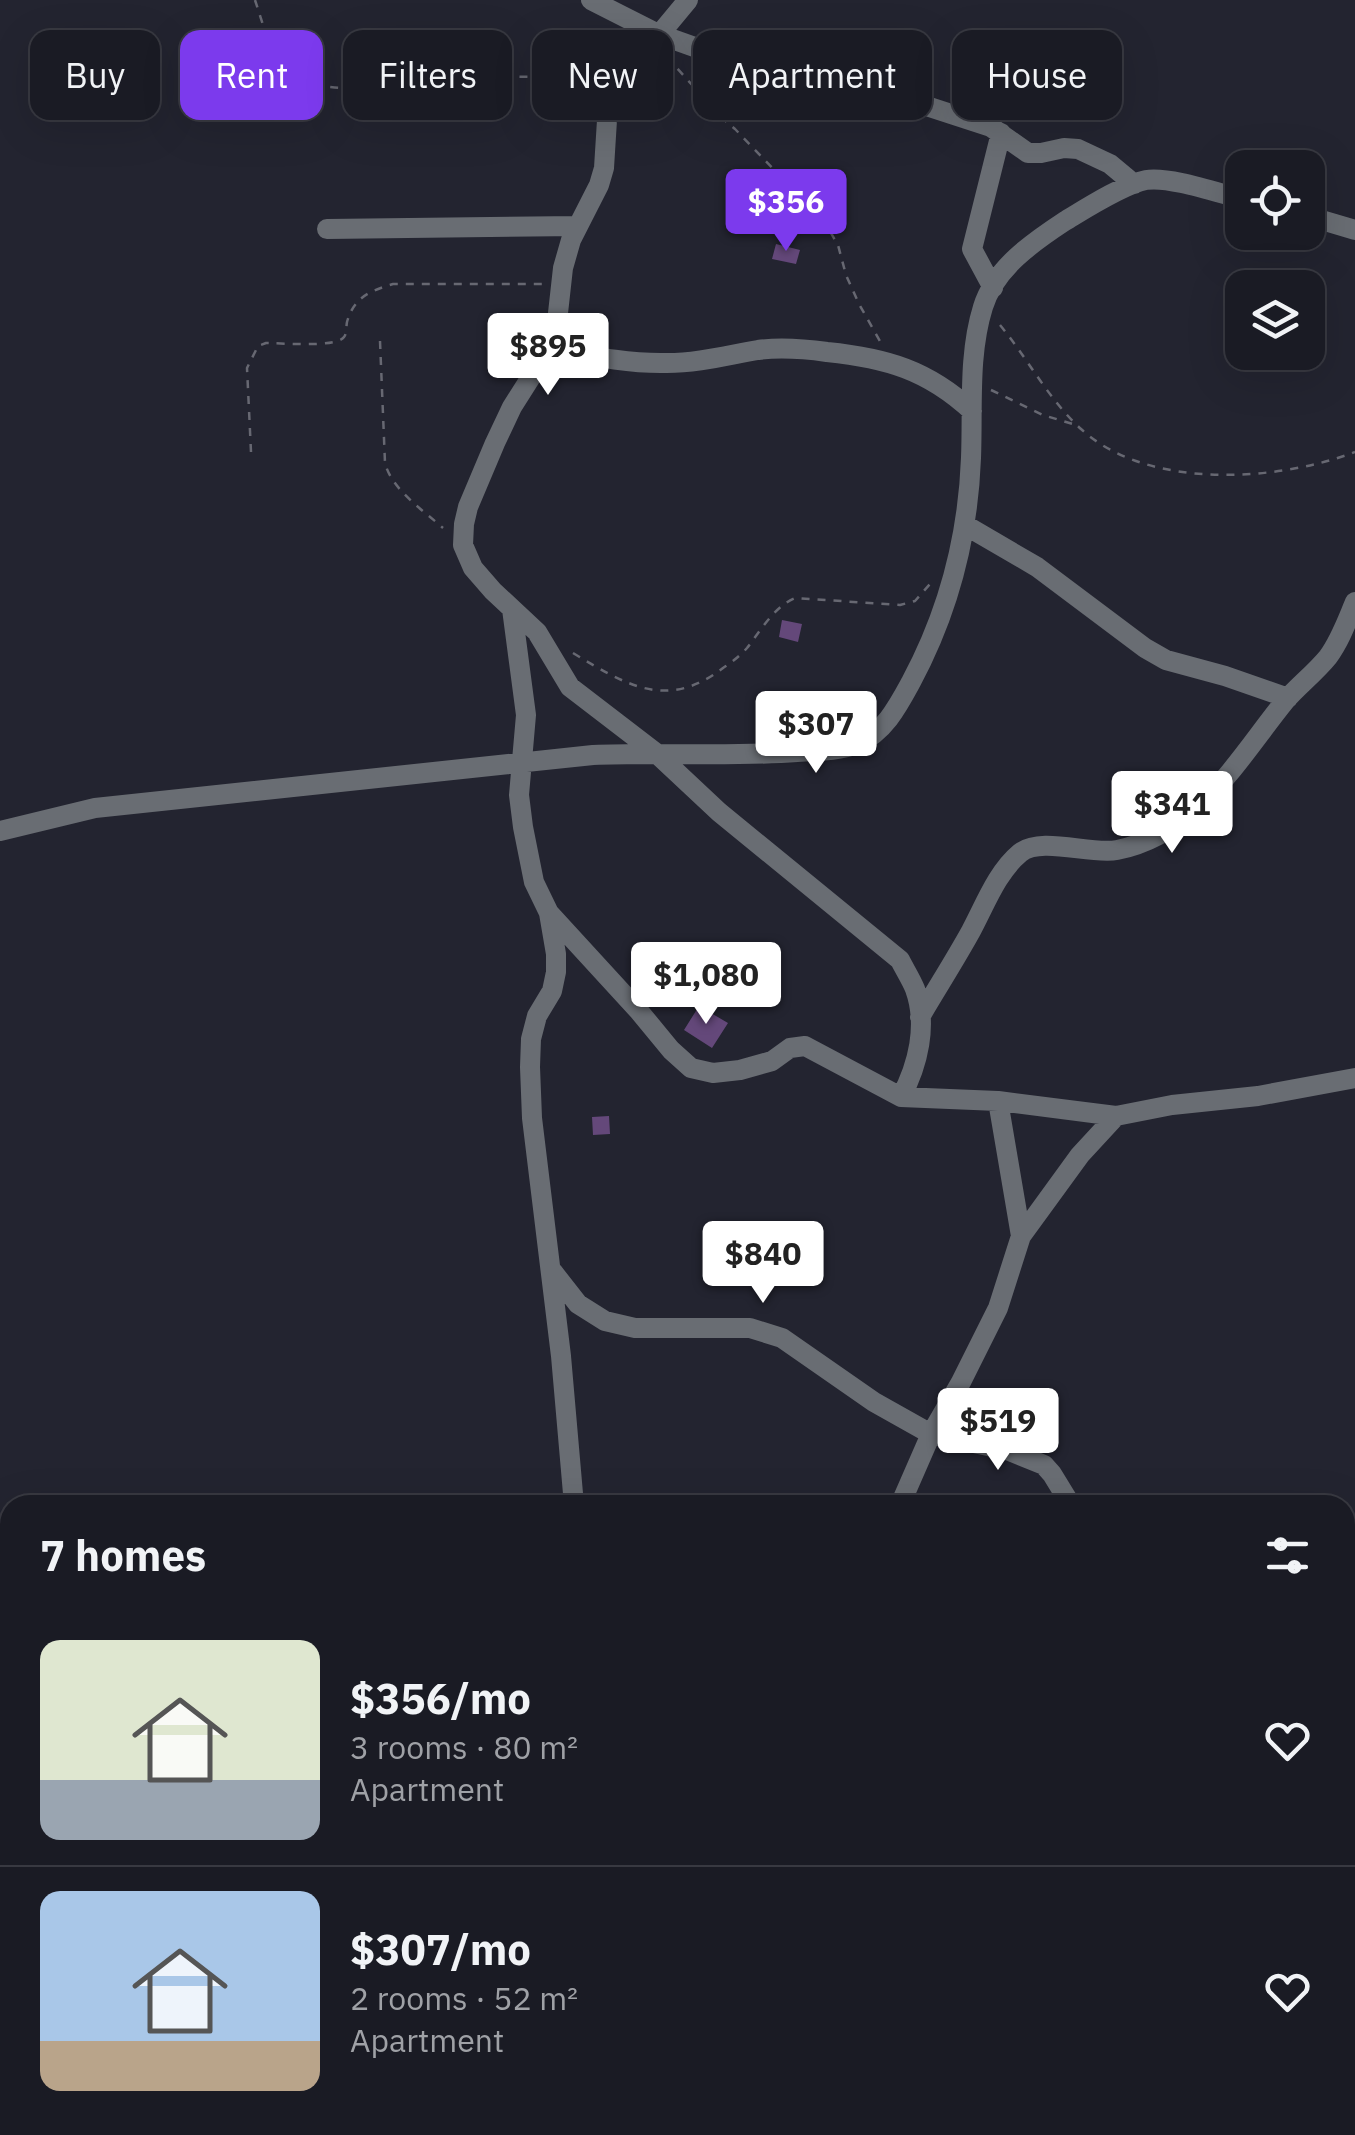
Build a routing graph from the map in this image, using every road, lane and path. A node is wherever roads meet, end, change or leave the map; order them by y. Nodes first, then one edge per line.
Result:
1 (255, 0) edge
2 (591, 0) edge
3 (688, 0) edge
4 (642, 30) edge
5 (662, 30) edge
6 (673, 43) edge
7 (673, 60) edge
8 (532, 77) edge
9 (608, 120) edge
10 (1001, 133) junction
11 (1134, 184) junction
12 (1225, 195) edge
13 (1325, 221) edge
14 (578, 226) junction
15 (327, 229) dead end
16 (1355, 230) edge
17 (560, 284) junction
18 (988, 297) junction
19 (380, 341) dead end
20 (554, 350) junction
21 (892, 362) junction
22 (972, 380) junction
23 (972, 411) junction
24 (1077, 426) junction
25 (250, 452) dead end
26 (1355, 452) edge
27 (965, 525) junction
28 (463, 545) junction
29 (937, 572) dead end
30 (1355, 602) edge
31 (512, 609) junction
32 (567, 649) dead end
33 (1288, 698) junction
34 (656, 753) junction
35 (521, 762) junction
36 (0, 831) edge
37 (549, 913) junction
38 (920, 1016) junction
39 (1355, 1078) edge
40 (900, 1097) junction
41 (998, 1101) junction
42 (1116, 1116) junction
43 (1021, 1236) junction
44 (552, 1270) junction
45 (932, 1434) junction
46 (573, 1495) edge
47 (905, 1495) edge
48 (1065, 1495) edge

1 - 8 path
2 - 4 street
3 - 5 street
6 - 10 street
7 - 21 path
9 - 14 street
10 - 11 street
10 - 18 street
11 - 12 street
11 - 18 street
13 - 16 street
14 - 15 street
14 - 17 street
17 - 20 street
17 - 25 path
18 - 22 street
18 - 24 path
19 - 28 path
20 - 21 street
20 - 28 street
21 - 23 street
22 - 23 street
22 - 24 path
23 - 27 street
24 - 26 path
27 - 33 street
27 - 34 street
28 - 31 street
29 - 32 path
30 - 33 street
31 - 34 street
31 - 35 street
33 - 38 street
34 - 35 street
34 - 38 street
35 - 36 street
35 - 37 street
37 - 40 street
37 - 44 street
38 - 40 street
39 - 42 street
40 - 41 street
41 - 42 street
41 - 43 street
42 - 43 street
43 - 45 street
44 - 45 street
44 - 46 street
45 - 47 street
45 - 48 street

